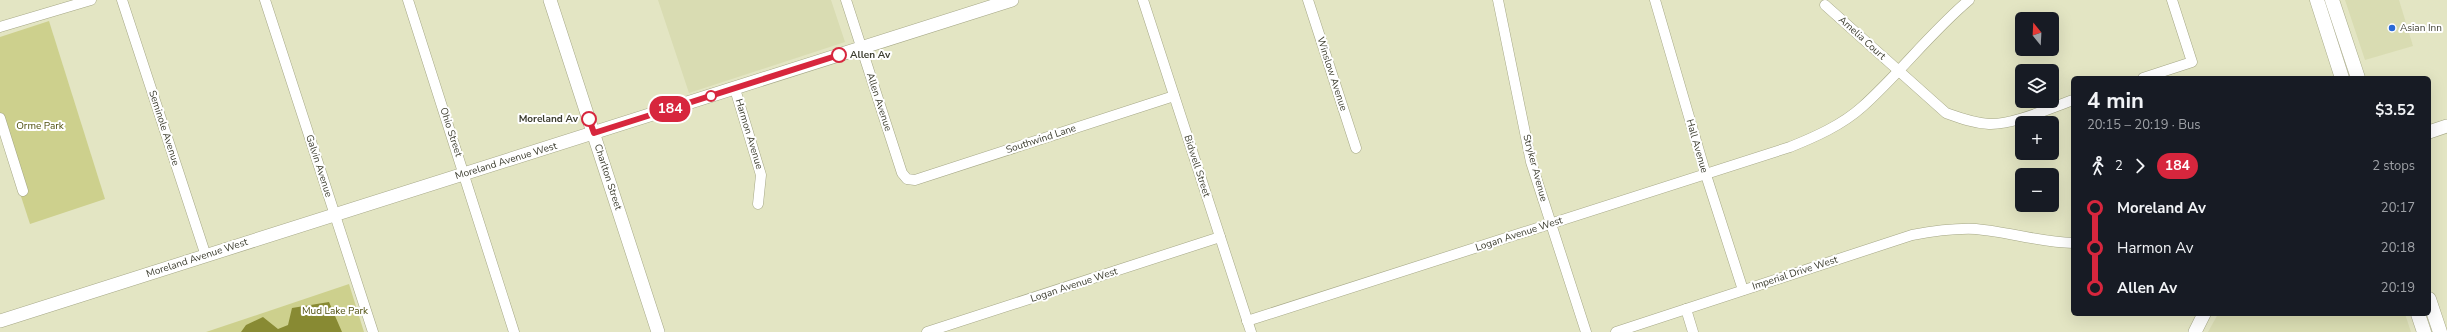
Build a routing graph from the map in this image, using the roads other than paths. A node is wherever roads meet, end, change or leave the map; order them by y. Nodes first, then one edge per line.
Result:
1 (91, 0) edge
2 (122, 0) edge
3 (265, 0) edge
4 (408, 0) edge
5 (550, 0) edge
6 (846, 0) edge
7 (1012, 0) edge
8 (1143, 0) edge
9 (1308, 0) edge
10 (1498, 0) edge
11 (1654, 0) edge
12 (1969, 0) edge
13 (2172, 0) edge
14 (2317, 0) edge
15 (2332, 0) edge
16 (995, 3) edge
17 (1825, 5) dead end
18 (0, 27) edge
19 (862, 48) junction
20 (1898, 71) junction
21 (2149, 76) edge
22 (2341, 76) edge
23 (2357, 76) edge
24 (735, 89) junction
25 (1174, 96) junction
26 (2071, 101) edge
27 (0, 118) edge
28 (2447, 126) edge
29 (2431, 131) edge
30 (594, 133) junction
31 (1356, 148) dead end
32 (464, 174) junction
33 (1706, 175) junction
34 (907, 179) joint
35 (23, 191) dead end
36 (758, 204) dead end
37 (335, 215) junction
38 (1551, 224) junction
39 (1220, 237) junction
40 (2071, 244) edge
41 (206, 256) junction
42 (1743, 290) junction
43 (2431, 305) edge
44 (1686, 309) junction
45 (2203, 316) edge
46 (2419, 316) edge
47 (0, 321) edge
48 (1247, 322) junction
49 (373, 332) edge
50 (514, 332) edge
51 (658, 332) edge
52 (928, 332) edge
53 (1251, 332) edge
54 (1586, 332) edge
55 (1616, 332) edge
56 (1693, 332) edge
57 (2195, 332) edge
58 (2424, 332) edge
59 (2440, 332) edge

1 - 18 street
2 - 41 street, Seminole Avenue
3 - 37 street, Galvin Avenue
4 - 32 street, Ohio Street
5 - 30 street, Charlton Street
6 - 19 street, Allen Avenue
7 - 16 street, Moreland Avenue West
8 - 25 street, Bidwell Street
9 - 31 street, Winslow Avenue
10 - 38 street, Stryker Avenue
11 - 33 street, Hall Avenue
12 - 20 street, Logan Avenue West
13 - 21 street
14 - 22 main road
15 - 23 main road
16 - 19 street, Moreland Avenue West
17 - 20 street, Amelia Court
19 - 24 street, Moreland Avenue West
19 - 34 street, Allen Avenue
20 - 26 street, Amelia Court
20 - 33 street, Logan Avenue West
24 - 30 street, Moreland Avenue West
24 - 36 street, Harmon Avenue
25 - 34 street, Southwind Lane
25 - 39 street, Bidwell Street
27 - 35 street
28 - 29 street
30 - 32 street, Moreland Avenue West
30 - 51 street, Charlton Street
32 - 37 street, Moreland Avenue West
32 - 50 street, Ohio Street
33 - 38 street, Logan Avenue West
33 - 42 street, Hall Avenue
37 - 41 street, Moreland Avenue West
37 - 49 street, Galvin Avenue
38 - 48 street, Logan Avenue West
38 - 54 street, Stryker Avenue
39 - 48 street, Bidwell Street
39 - 52 street, Logan Avenue West
40 - 42 street, Imperial Drive West
41 - 47 street, Moreland Avenue West
42 - 44 street, Imperial Drive West
43 - 59 main road
44 - 55 street, Imperial Drive West
44 - 56 street
45 - 57 street
46 - 58 main road
48 - 53 street, Bidwell Street

